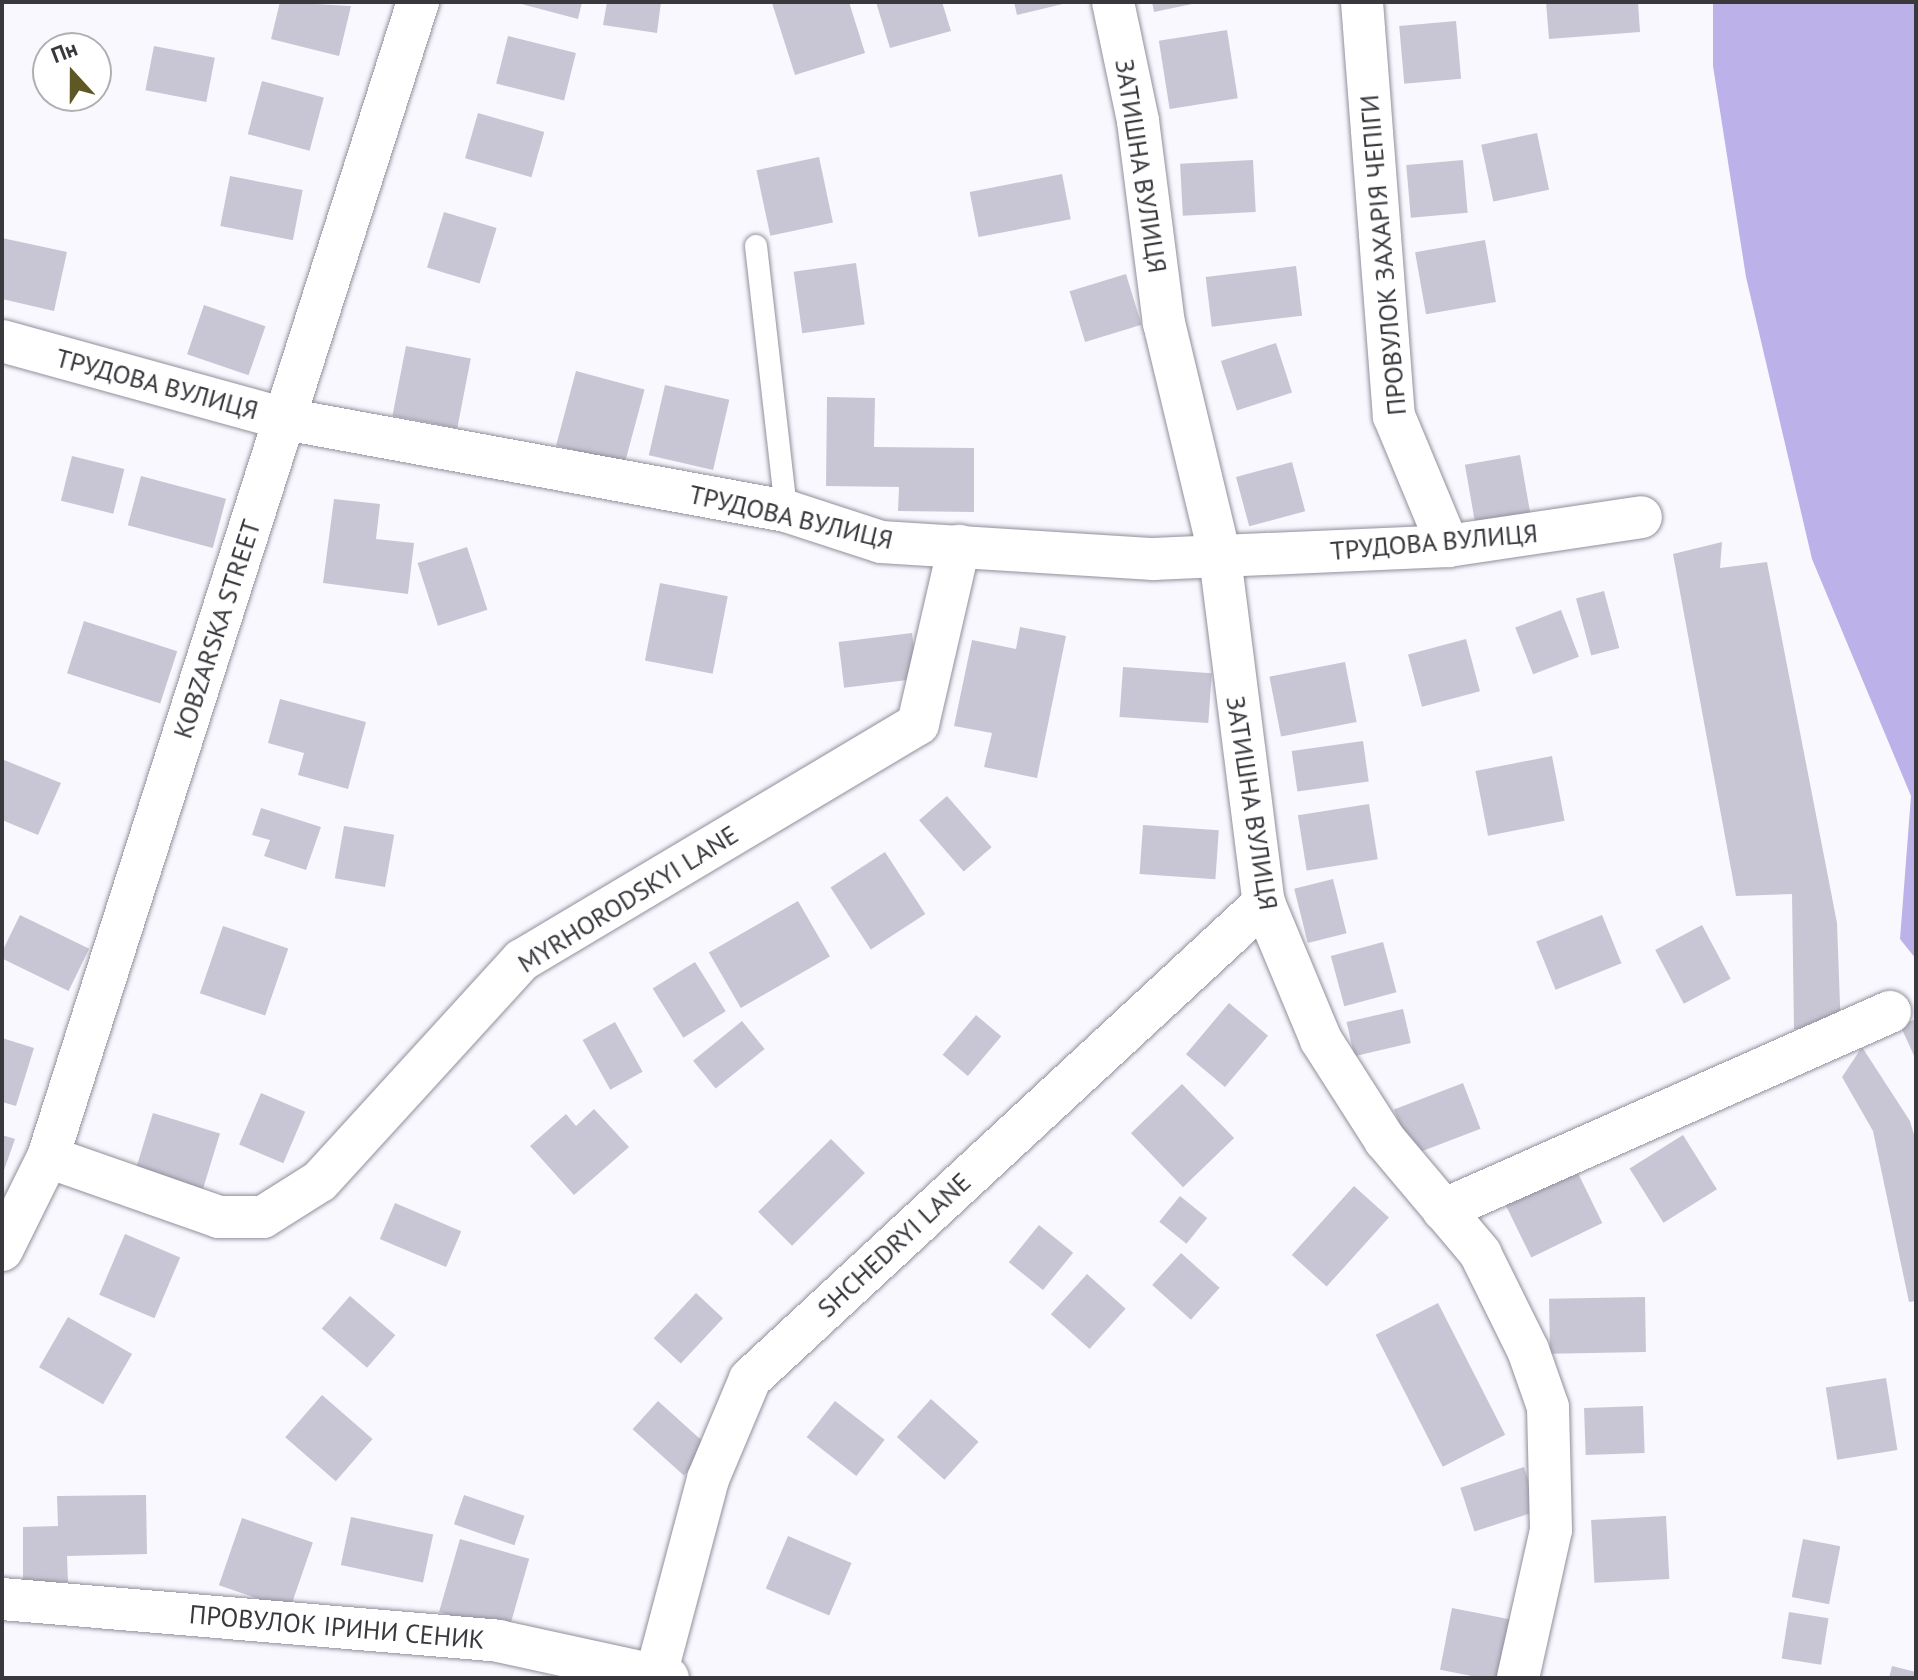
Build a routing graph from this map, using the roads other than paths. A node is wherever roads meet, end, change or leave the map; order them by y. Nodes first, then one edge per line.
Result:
1 (418, 2) edge
2 (1113, 2) edge
3 (1362, 2) edge
4 (756, 246) dead end
5 (2, 341) edge
6 (285, 419) junction
7 (786, 511) junction
8 (1641, 517) dead end
9 (959, 546) junction
10 (1448, 546) junction
11 (1220, 557) junction
12 (1264, 903) junction
13 (1890, 1012) dead end
14 (48, 1157) junction
15 (1443, 1210) junction
16 (2, 1250) edge
17 (2, 1599) edge
18 (663, 1675) edge
19 (1518, 1678) edge

1 - 6 street, KOBZARSKA STREET
2 - 11 street, ЗАТИШНА ВУЛИЦЯ
3 - 10 street, ПРОВУЛОК ЗАХАРІЯ ЧЕПІГИ
4 - 7 lane
5 - 6 street, ТРУДОВА ВУЛИЦЯ
6 - 7 street, ТРУДОВА ВУЛИЦЯ
6 - 14 street, KOBZARSKA STREET
7 - 9 street, ТРУДОВА ВУЛИЦЯ
8 - 10 street, ТРУДОВА ВУЛИЦЯ
9 - 11 street, ТРУДОВА ВУЛИЦЯ
9 - 14 street, MYRHORODSKYI LANE
10 - 11 street, ТРУДОВА ВУЛИЦЯ
11 - 12 street, ЗАТИШНА ВУЛИЦЯ
12 - 15 street, ЗАТИШНА ВУЛИЦЯ
12 - 18 street, SHCHEDRYI LANE
13 - 15 street
14 - 16 street, KOBZARSKA STREET
15 - 19 street, ЗАТИШНА ВУЛИЦЯ
17 - 18 street, ПРОВУЛОК ІРИНИ СЕНИК

